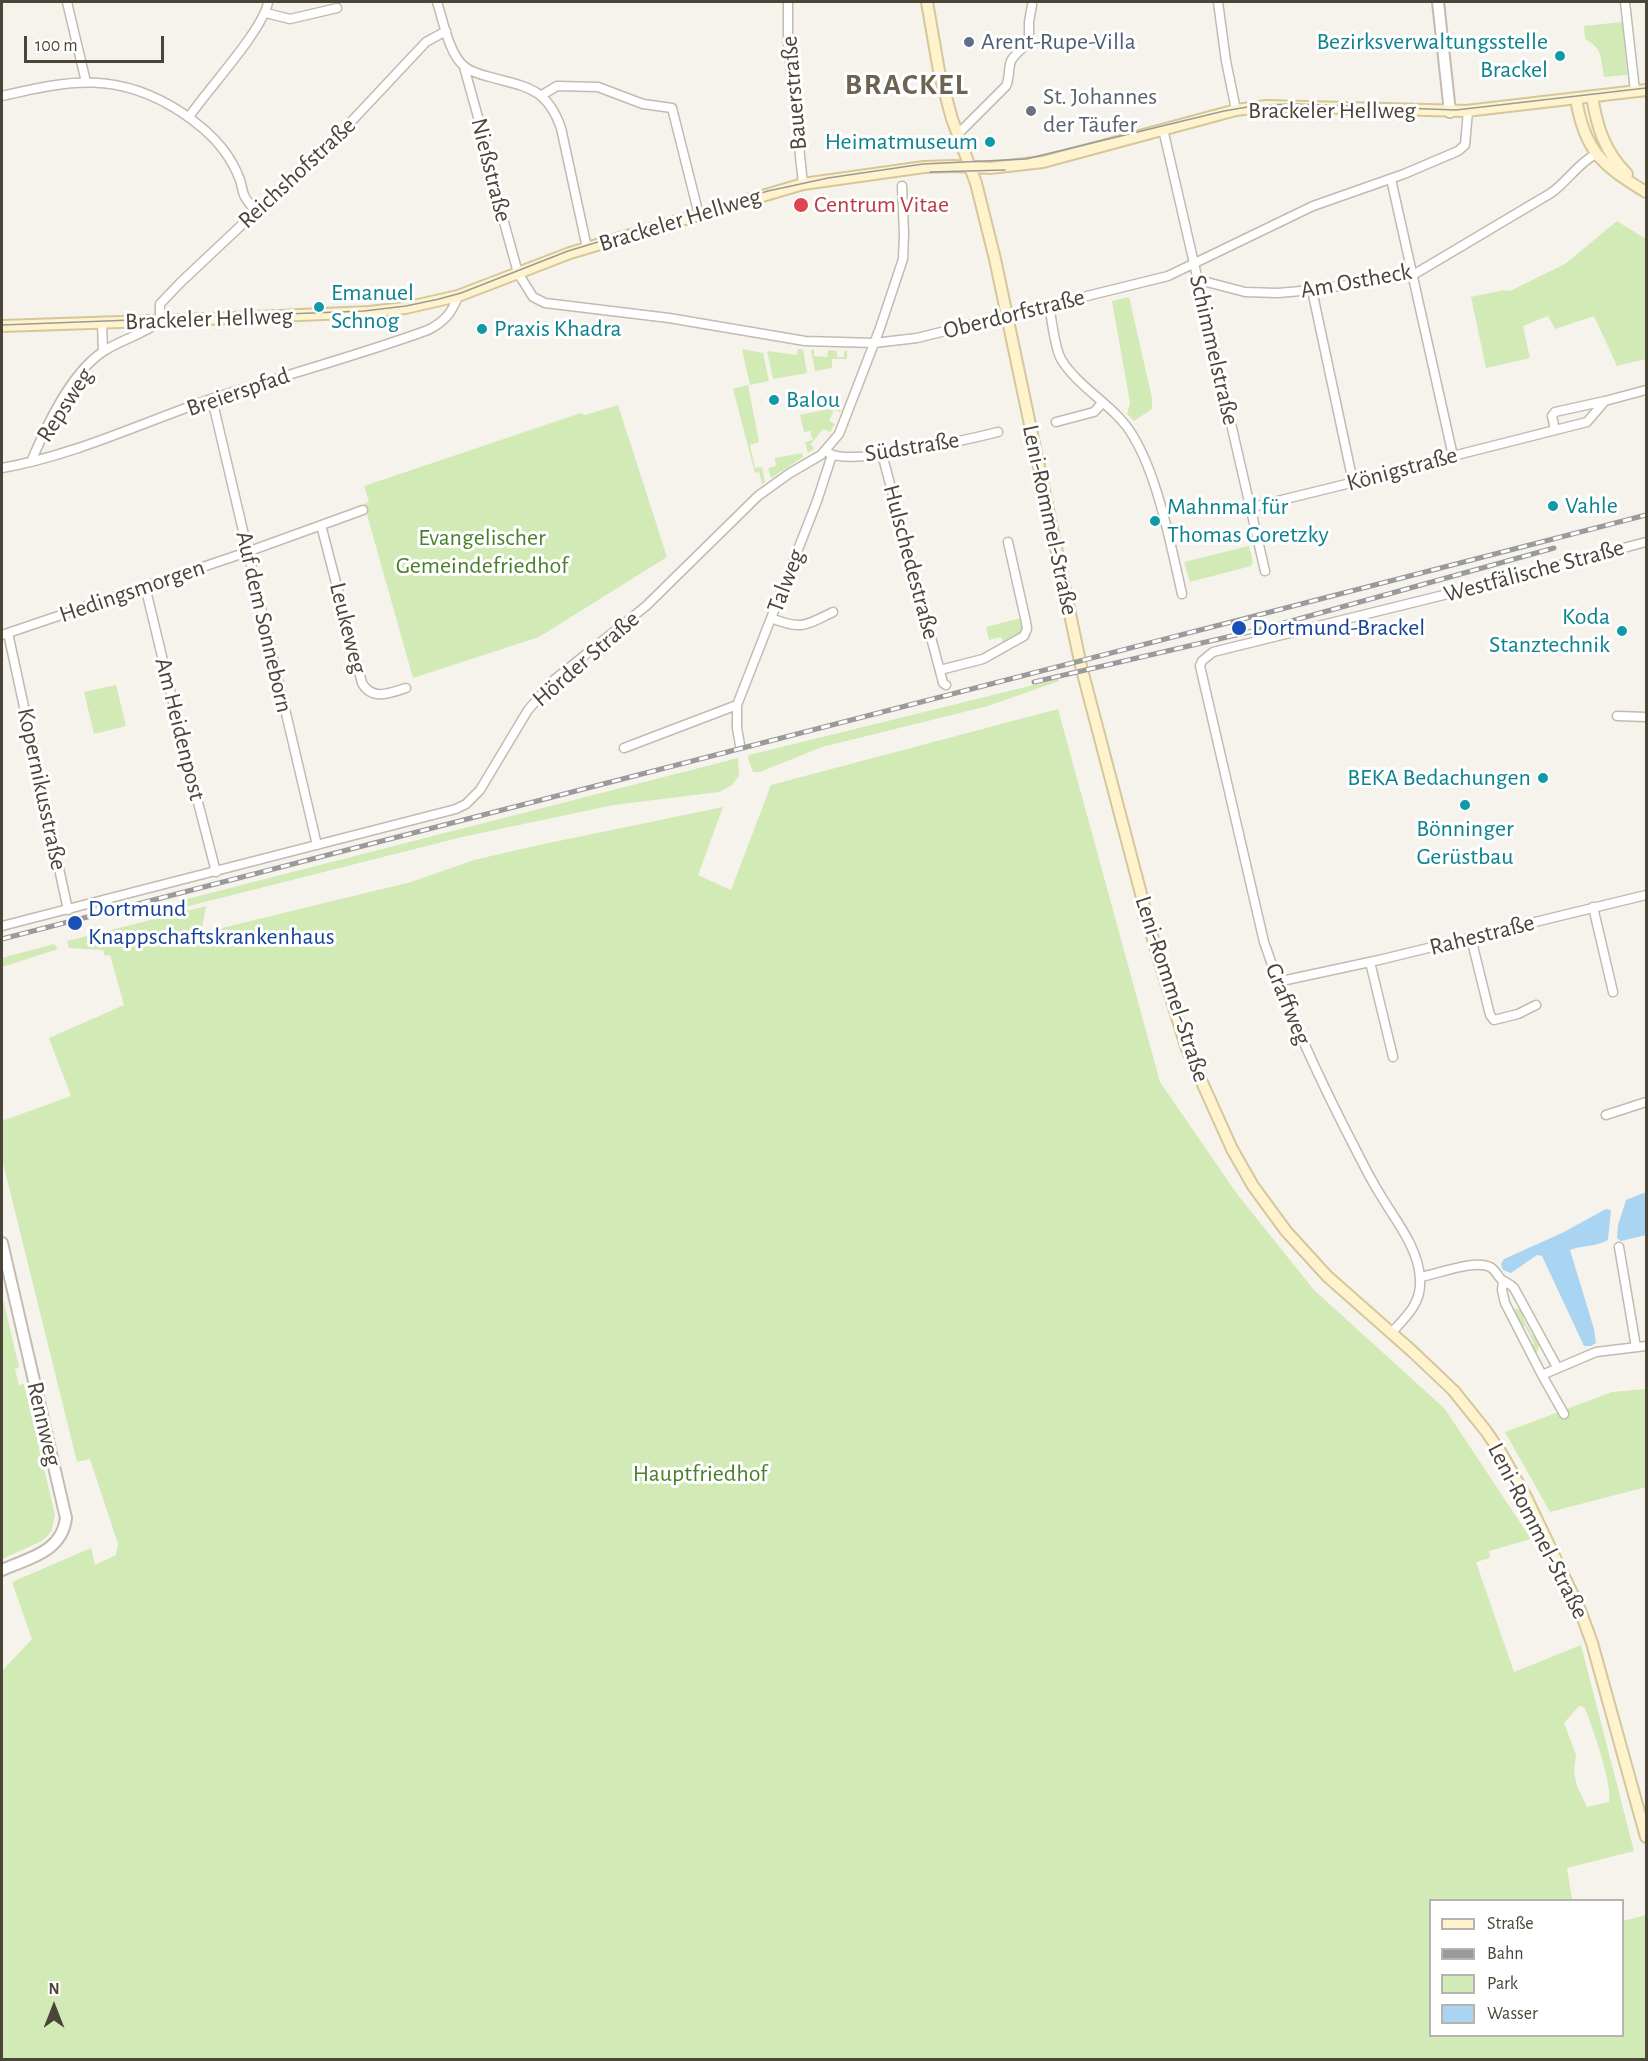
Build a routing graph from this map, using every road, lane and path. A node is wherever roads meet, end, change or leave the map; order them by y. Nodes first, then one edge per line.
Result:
1 (67, 2) edge
2 (268, 2) edge
3 (437, 2) edge
4 (788, 2) edge
5 (927, 2) edge
6 (1218, 2) edge
7 (1438, 2) edge
8 (1625, 2) edge
9 (1032, 5) dead end
10 (338, 8) dead end
11 (266, 13) junction
12 (446, 31) junction
13 (464, 67) junction
14 (86, 82) junction
15 (1647, 90) edge
16 (1635, 92) junction
17 (542, 95) junction
18 (2, 96) edge
19 (1592, 96) junction
20 (1575, 98) junction
21 (1236, 110) junction
22 (1468, 111) junction
23 (1450, 112) junction
24 (189, 117) junction
25 (1163, 129) junction
26 (958, 134) junction
27 (1592, 156) junction
28 (970, 167) junction
29 (1391, 179) junction
30 (803, 184) junction
31 (902, 186) dead end
32 (1645, 191) edge
33 (256, 212) junction
34 (699, 214) junction
35 (587, 248) junction
36 (1195, 261) junction
37 (518, 273) junction
38 (1413, 275) junction
39 (1199, 280) junction
40 (1312, 290) junction
41 (458, 296) junction
42 (1049, 305) junction
43 (1007, 315) junction
44 (160, 321) junction
45 (102, 323) junction
46 (2, 326) edge
47 (874, 343) junction
48 (103, 351) junction
49 (1647, 390) edge
50 (212, 399) junction
51 (1605, 401) junction
52 (1102, 403) junction
53 (1056, 422) dead end
54 (1555, 430) junction
55 (998, 432) dead end
56 (829, 453) junction
57 (882, 454) junction
58 (1454, 456) junction
59 (31, 462) junction
60 (2, 468) edge
61 (1353, 482) junction
62 (1249, 508) junction
63 (363, 510) dead end
64 (321, 525) junction
65 (1008, 542) dead end
66 (1647, 542) edge
67 (247, 552) junction
68 (1265, 571) dead end
69 (145, 586) junction
70 (1182, 594) dead end
71 (833, 612) dead end
72 (771, 618) junction
73 (5, 634) edge
74 (1213, 652) joint
75 (940, 670) junction
76 (946, 685) dead end
77 (406, 688) dead end
78 (737, 705) junction
79 (1617, 716) dead end
80 (1647, 717) edge
81 (740, 745) dead end
82 (624, 748) dead end
83 (317, 845) junction
84 (216, 872) junction
85 (1647, 895) edge
86 (1593, 907) junction
87 (68, 910) junction
88 (2, 927) edge
89 (1471, 938) junction
90 (1370, 962) junction
91 (1277, 982) junction
92 (1613, 992) dead end
93 (1536, 1005) dead end
94 (1393, 1057) dead end
95 (1647, 1102) edge
96 (1606, 1115) dead end
97 (2, 1244) edge
98 (1619, 1247) dead end
99 (1420, 1277) junction
100 (1503, 1281) junction
101 (1391, 1333) junction
102 (1647, 1346) edge
103 (1636, 1347) junction
104 (1557, 1368) junction
105 (1542, 1375) junction
106 (1564, 1414) dead end
107 (2, 1570) edge
108 (1647, 1837) edge

1 - 14 street
2 - 11 street
3 - 12 street, Nießstraße
4 - 30 street, Bauerstraße
5 - 26 main road, Leni-Rommel-Straße
6 - 21 street
7 - 23 street
8 - 16 street
9 - 26 street
10 - 11 street
11 - 24 street
12 - 13 street, Nießstraße
12 - 33 street, Reichshofstraße
13 - 17 street
13 - 37 street, Nießstraße
14 - 18 street
14 - 24 street
15 - 16 main road, Brackeler Hellweg
16 - 19 main road, Brackeler Hellweg
17 - 34 street
17 - 35 street
19 - 20 main road, Brackeler Hellweg
19 - 32 main road
20 - 22 main road, Brackeler Hellweg
20 - 27 main road
21 - 23 main road, Brackeler Hellweg
21 - 25 main road, Brackeler Hellweg
22 - 23 main road, Brackeler Hellweg
22 - 29 street, Oberdorfstraße
24 - 33 street
25 - 28 main road, Brackeler Hellweg
25 - 36 street, Schimmelstraße
26 - 28 main road, Leni-Rommel-Straße
27 - 32 main road
27 - 38 street, Am Ostheck
28 - 30 main road, Brackeler Hellweg
28 - 43 main road, Leni-Rommel-Straße
29 - 36 street, Oberdorfstraße
29 - 38 street
30 - 34 main road, Brackeler Hellweg
31 - 47 street, Hörder Straße
33 - 44 street, Reichshofstraße
34 - 35 main road, Brackeler Hellweg
35 - 37 main road, Brackeler Hellweg
36 - 39 street, Schimmelstraße
36 - 42 street, Oberdorfstraße
37 - 41 main road, Brackeler Hellweg
37 - 47 street, Oberdorfstraße
38 - 40 street, Am Ostheck
38 - 58 street
39 - 40 street, Am Ostheck
39 - 62 street, Schimmelstraße
40 - 61 street
41 - 44 main road, Brackeler Hellweg
41 - 50 street, Breierspfad
42 - 43 street, Oberdorfstraße
42 - 52 street
43 - 47 street, Oberdorfstraße
43 - 101 main road, Leni-Rommel-Straße
44 - 45 main road, Brackeler Hellweg
44 - 48 street, Repsweg
45 - 46 main road, Brackeler Hellweg
45 - 48 street, Repsweg
47 - 56 street, Hörder Straße
48 - 59 street, Repsweg
49 - 51 street
50 - 59 street, Breierspfad
50 - 67 street, Auf dem Sonneborn
51 - 54 street, Königstraße
51 - 54 street
52 - 53 street
52 - 70 street
54 - 58 street, Königstraße
55 - 57 street, Südstraße
56 - 57 street, Südstraße
56 - 72 street, Talweg
56 - 83 street, Hörder Straße
57 - 75 street, Hulschedestraße
58 - 61 street, Königstraße
59 - 60 street, Breierspfad
61 - 62 street, Königstraße
62 - 68 street, Schimmelstraße
63 - 64 street, Hedingsmorgen
64 - 67 street, Hedingsmorgen
64 - 77 street, Leukeweg
65 - 75 street, Hulschedestraße
66 - 74 street, Westfälische Straße
67 - 69 street, Hedingsmorgen
67 - 83 street, Auf dem Sonneborn
69 - 73 street, Hedingsmorgen
69 - 84 street, Am Heidenpost
71 - 72 street
72 - 78 street, Talweg
73 - 87 street, Kopernikusstraße
74 - 91 street, Graffweg
75 - 76 street, Hulschedestraße
78 - 81 street, Talweg
78 - 82 street
79 - 80 street
83 - 84 street, Hörder Straße
84 - 87 street, Hörder Straße
85 - 86 street, Rahestraße
86 - 89 street, Rahestraße
86 - 92 street
87 - 88 street, Hörder Straße
89 - 90 street, Rahestraße
89 - 93 street
90 - 91 street, Rahestraße
90 - 94 street
91 - 99 street, Graffweg
95 - 96 street
97 - 107 street, Rennweg
98 - 103 street
99 - 100 street
99 - 101 street, Graffweg
100 - 104 street
100 - 105 street
101 - 108 main road, Leni-Rommel-Straße
102 - 103 street
103 - 104 street
104 - 105 street
105 - 106 street

